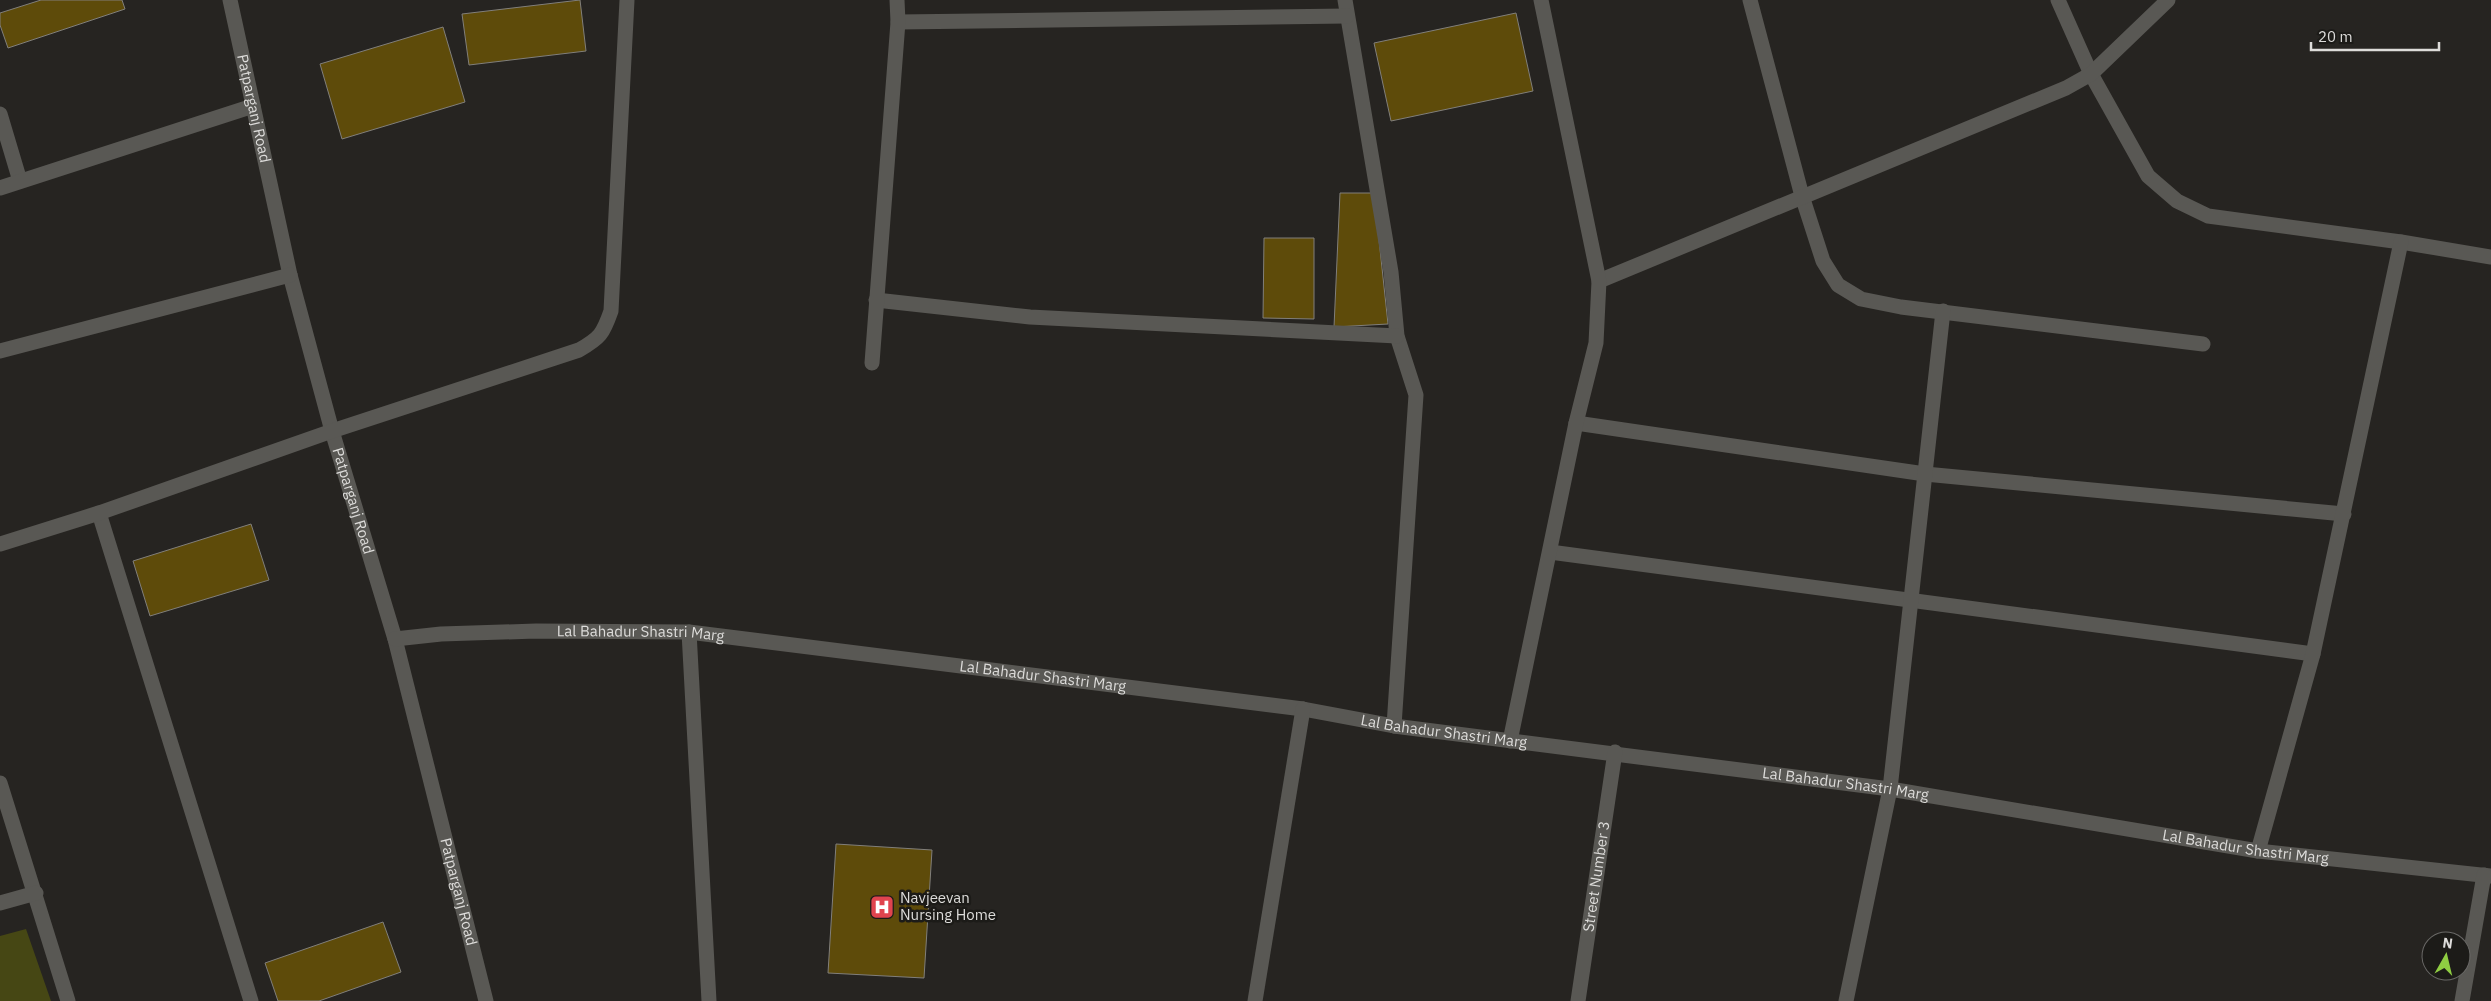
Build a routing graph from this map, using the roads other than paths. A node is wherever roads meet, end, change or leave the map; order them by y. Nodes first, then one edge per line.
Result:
1 (230, 0) edge
2 (627, 0) edge
3 (898, 0) edge
4 (1345, 0) edge
5 (1541, 0) edge
6 (1750, 0) edge
7 (2058, 0) edge
8 (2168, 0) edge
9 (1348, 16) junction
10 (898, 22) junction
11 (2090, 74) junction
12 (253, 106) junction
13 (0, 114) edge
14 (20, 181) junction
15 (0, 188) edge
16 (1802, 196) junction
17 (2401, 242) junction
18 (2491, 257) edge
19 (290, 275) junction
20 (1599, 281) junction
21 (876, 300) junction
22 (1943, 311) junction
23 (1397, 336) junction
24 (2203, 344) dead end
25 (0, 351) edge
26 (872, 363) dead end
27 (1576, 423) junction
28 (332, 431) junction
29 (1925, 474) junction
30 (99, 513) junction
31 (2344, 514) junction
32 (0, 544) edge
33 (1550, 552) junction
34 (1909, 600) junction
35 (689, 632) junction
36 (395, 639) junction
37 (2313, 654) junction
38 (1303, 709) junction
39 (1394, 726) junction
40 (1510, 741) junction
41 (1615, 752) junction
42 (0, 783) edge
43 (1890, 789) junction
44 (2258, 851) junction
45 (2488, 875) edge
46 (36, 893) junction
47 (0, 903) edge
48 (68, 1001) edge
49 (251, 1001) edge
50 (486, 1001) edge
51 (709, 1001) edge
52 (1255, 1001) edge
53 (1578, 1001) edge
54 (1846, 1001) edge
55 (2462, 1001) edge

1 - 12 street, Patparganj Road
2 - 28 street
3 - 10 street
4 - 9 street
5 - 20 street
6 - 16 street
7 - 11 street
8 - 11 street
9 - 10 street
9 - 23 street
10 - 21 street
11 - 16 street
11 - 17 street
12 - 14 street
12 - 19 street, Patparganj Road
13 - 14 street
14 - 15 street
16 - 20 street
16 - 22 street
17 - 18 street
17 - 31 street
19 - 25 street
19 - 28 street, Patparganj Road
20 - 27 street
21 - 23 street
21 - 26 street
22 - 24 street
22 - 29 street
23 - 39 street
27 - 29 street
27 - 33 street
28 - 30 street
28 - 36 street, Patparganj Road
29 - 31 street
29 - 34 street
30 - 32 street
30 - 49 street
31 - 37 street
33 - 34 street
33 - 40 street
34 - 37 street
34 - 43 street
35 - 36 street, Lal Bahadur Shastri Marg
35 - 38 street, Lal Bahadur Shastri Marg
35 - 51 street
36 - 50 street, Patparganj Road
37 - 44 street
38 - 39 street, Lal Bahadur Shastri Marg
38 - 52 street
39 - 40 street, Lal Bahadur Shastri Marg
40 - 41 street, Lal Bahadur Shastri Marg
41 - 43 street, Lal Bahadur Shastri Marg
41 - 53 street, Street Number 3
42 - 46 street
43 - 44 street, Lal Bahadur Shastri Marg
43 - 54 street
44 - 45 street, Lal Bahadur Shastri Marg
45 - 55 street
46 - 47 street
46 - 48 street

